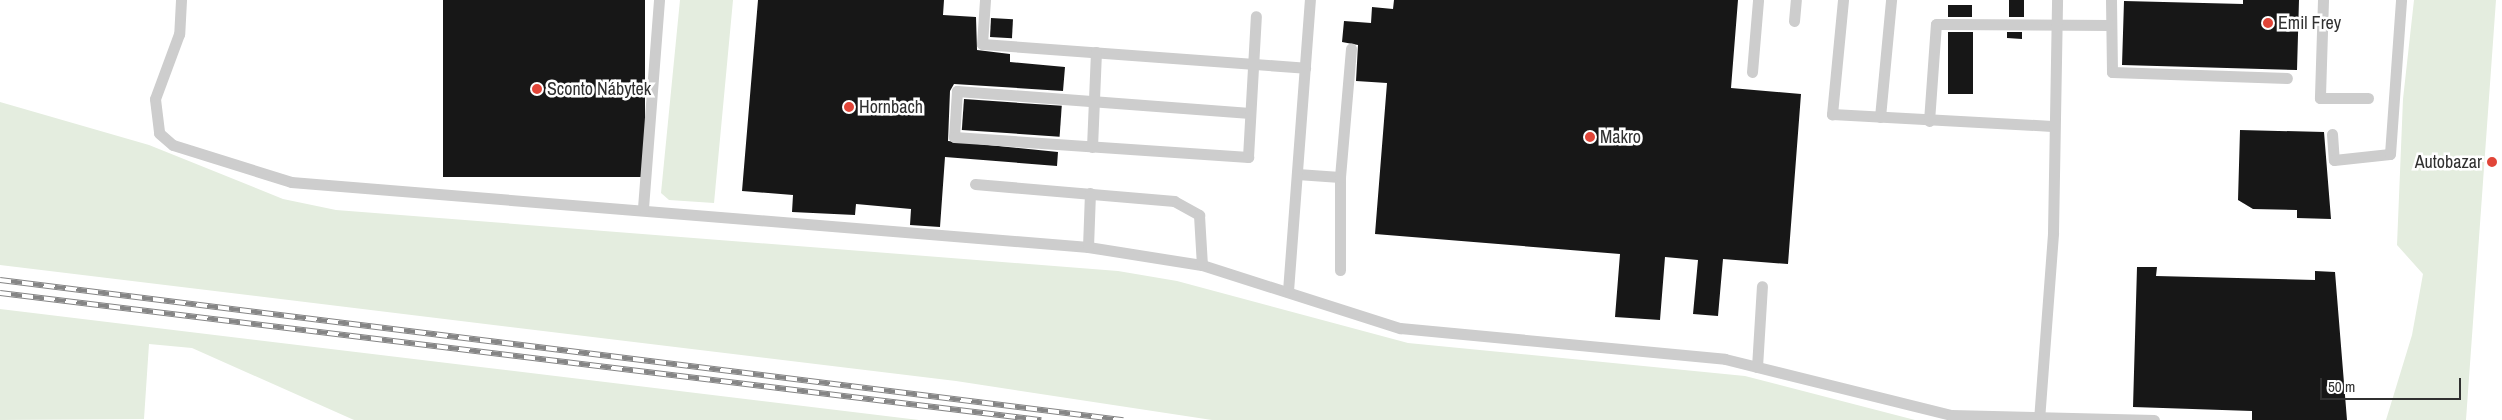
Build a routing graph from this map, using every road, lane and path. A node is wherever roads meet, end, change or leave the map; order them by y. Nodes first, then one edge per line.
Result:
1 (181, 0) edge
2 (659, 0) edge
3 (985, 0) edge
4 (1310, 0) edge
5 (1758, 0) edge
6 (1796, 0) edge
7 (1843, 0) edge
8 (1891, 0) edge
9 (2057, 0) edge
10 (2111, 0) edge
11 (2323, 0) edge
12 (2400, 0) edge
13 (1256, 16) dead end
14 (1794, 21) dead end
15 (2056, 22) junction
16 (2110, 25) junction
17 (1350, 48) dead end
18 (1096, 52) junction
19 (1252, 64) junction
20 (1305, 68) junction
21 (1752, 72) dead end
22 (2287, 78) dead end
23 (2368, 98) dead end
24 (1094, 102) junction
25 (1250, 113) junction
26 (1880, 117) junction
27 (1929, 121) junction
28 (2052, 126) junction
29 (2332, 134) dead end
30 (1092, 146) junction
31 (1297, 174) junction
32 (1340, 177) junction
33 (975, 184) dead end
34 (1090, 193) junction
35 (642, 208) junction
36 (1088, 247) junction
37 (1202, 265) junction
38 (1340, 270) dead end
39 (1762, 286) dead end
40 (1288, 291) junction
41 (1757, 367) junction
42 (2040, 418) edge
43 (2154, 420) edge

1 - 35 lane
2 - 35 lane
3 - 18 lane
4 - 20 lane
5 - 21 lane
6 - 14 lane
7 - 26 lane
8 - 26 lane
9 - 15 lane
10 - 16 lane
11 - 23 lane
12 - 29 lane
13 - 19 lane
15 - 16 lane
15 - 27 lane
15 - 28 lane
16 - 22 lane
17 - 32 lane
18 - 19 lane
18 - 24 lane
19 - 20 lane
19 - 25 lane
20 - 31 lane
24 - 25 lane
24 - 30 lane
24 - 30 lane
25 - 30 lane
26 - 27 lane
27 - 28 lane
28 - 42 lane
31 - 32 lane
31 - 40 lane
32 - 38 lane
33 - 34 lane
34 - 36 lane
34 - 37 lane
35 - 36 lane
36 - 37 lane
37 - 40 lane
39 - 41 lane
40 - 41 lane
41 - 42 lane
42 - 43 lane

